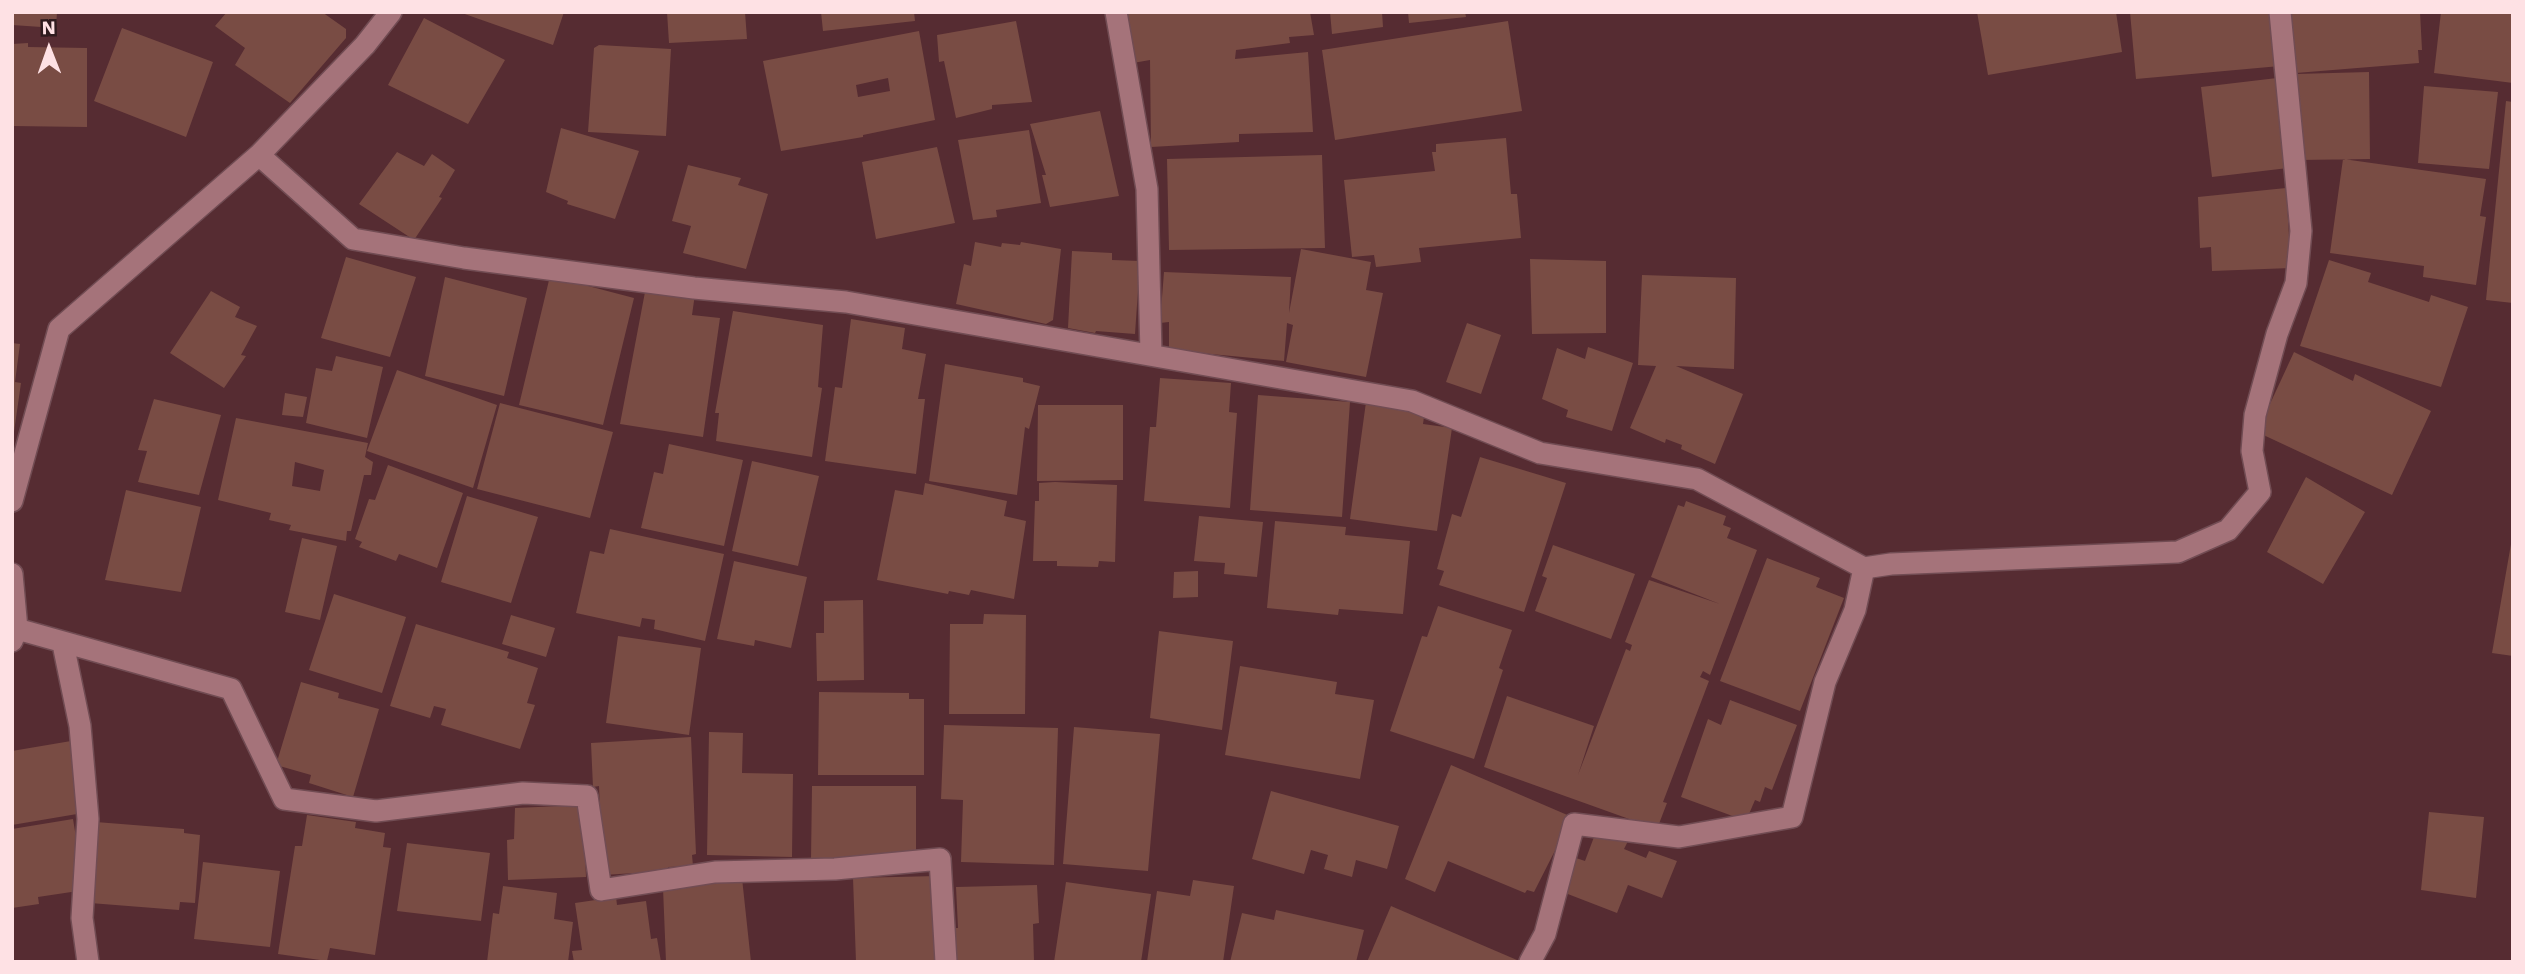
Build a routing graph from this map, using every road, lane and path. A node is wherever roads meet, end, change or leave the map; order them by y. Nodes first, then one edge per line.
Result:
1 (391, 12) edge
2 (1116, 12) edge
3 (2280, 12) edge
4 (259, 155) junction
5 (1151, 354) junction
6 (12, 500) edge
7 (1864, 568) junction
8 (12, 574) edge
9 (15, 635) edge
10 (63, 644) junction
11 (88, 962) edge
12 (946, 962) edge
13 (1530, 962) edge

1 - 4 street
2 - 5 street
3 - 7 street
4 - 5 street
4 - 6 street
5 - 7 street
7 - 13 street
8 - 9 street
9 - 10 street
10 - 11 street
10 - 12 street

